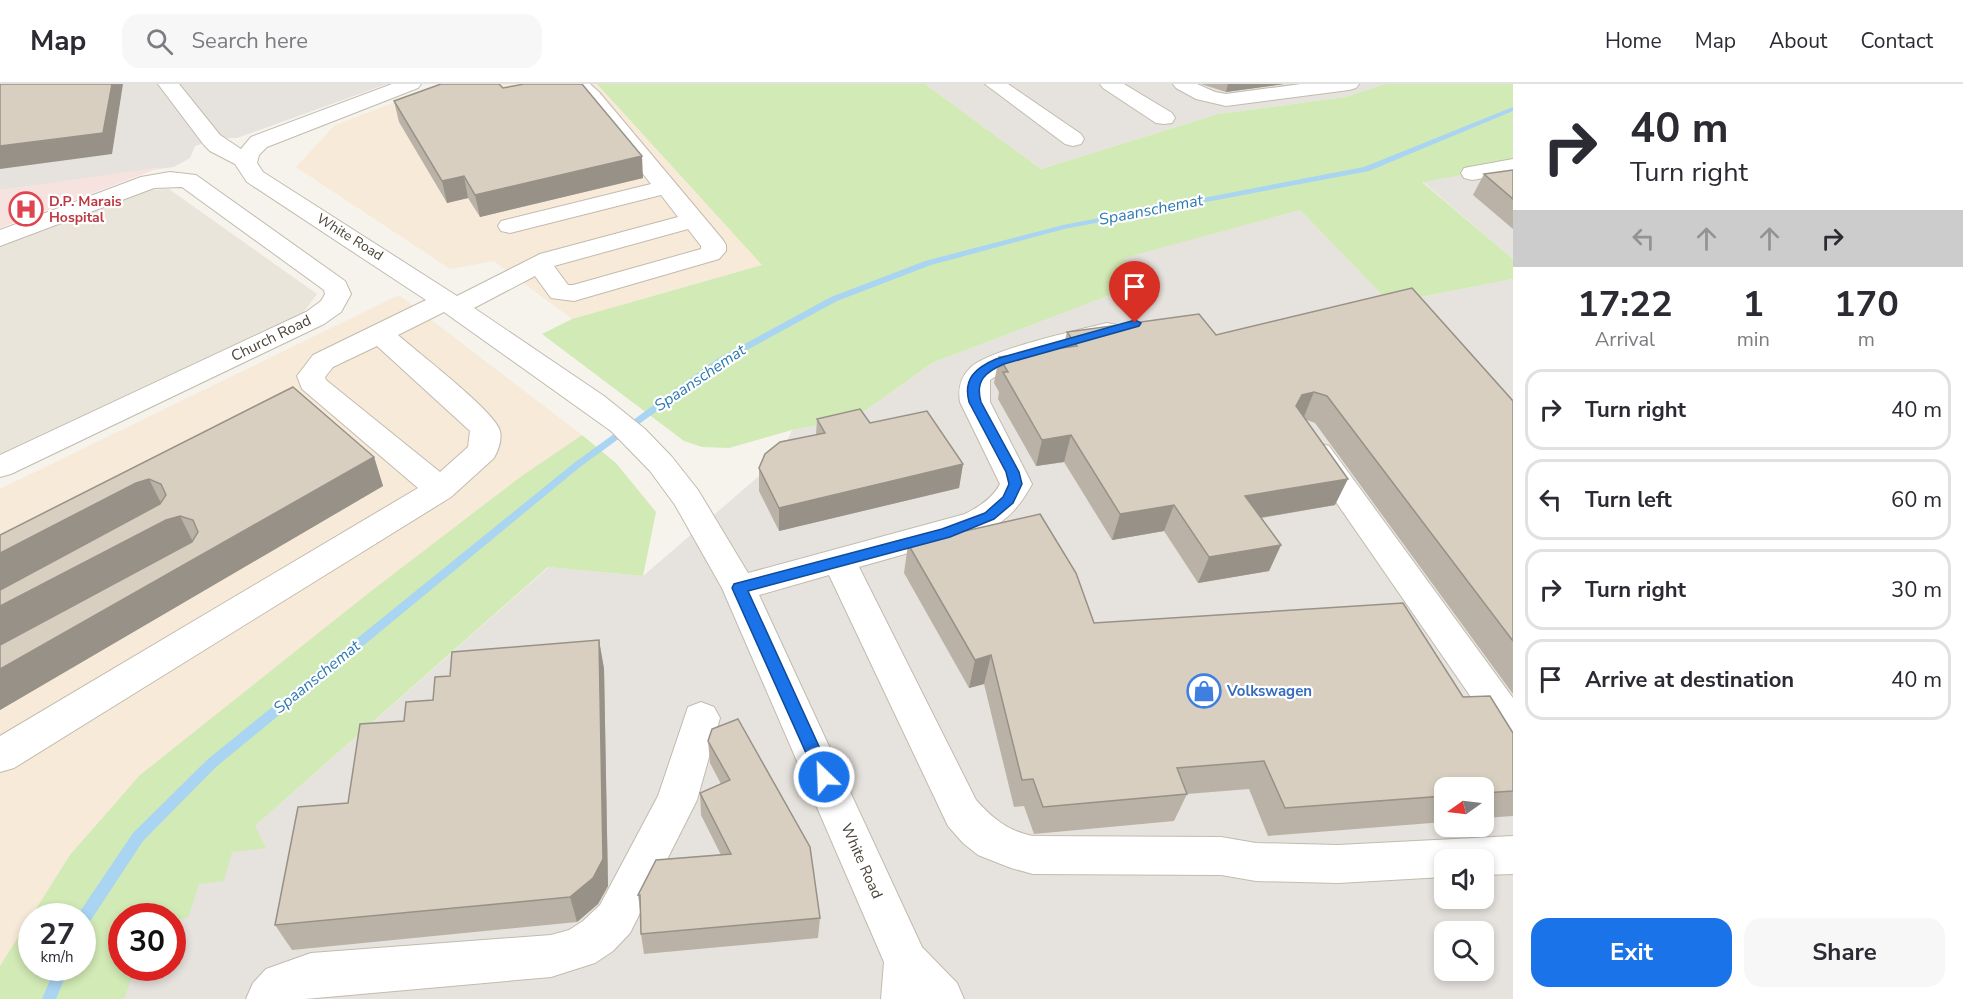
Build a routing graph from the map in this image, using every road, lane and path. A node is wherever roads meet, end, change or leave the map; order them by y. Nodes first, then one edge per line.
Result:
1 (168, 84) edge
2 (411, 84) edge
3 (578, 84) edge
4 (995, 84) edge
5 (1110, 84) edge
6 (1183, 84) edge
7 (1349, 84) edge
8 (1164, 118) dead end
9 (1073, 139) dead end
10 (245, 160) junction
11 (1513, 166) edge
12 (1472, 173) dead end
13 (666, 187) junction
14 (693, 220) junction
15 (510, 226) dead end
16 (0, 238) edge
17 (539, 263) junction
18 (451, 303) junction
19 (1135, 323) edge
20 (380, 334) junction
21 (323, 392) junction
22 (296, 405) edge
23 (1302, 431) edge
24 (0, 467) edge
25 (440, 489) junction
26 (839, 561) junction
27 (739, 588) junction
28 (701, 718) dead end
29 (1513, 728) edge
30 (0, 756) edge
31 (1513, 855) edge
32 (905, 980) edge
33 (269, 999) edge
34 (941, 999) edge

1 - 10 street
2 - 10 street
3 - 13 street
4 - 9 street
5 - 8 street
6 - 7 street
10 - 18 street, White Road
11 - 12 street
13 - 14 street
13 - 15 street
14 - 17 street
14 - 17 street
16 - 24 street, Church Road
17 - 18 street
18 - 20 street
18 - 27 street, White Road
19 - 26 street
20 - 21 street
20 - 25 street
21 - 22 street
21 - 25 street
23 - 29 street
25 - 30 street
26 - 27 street
26 - 31 street
27 - 32 street, White Road
28 - 33 street
32 - 34 street, White Road

